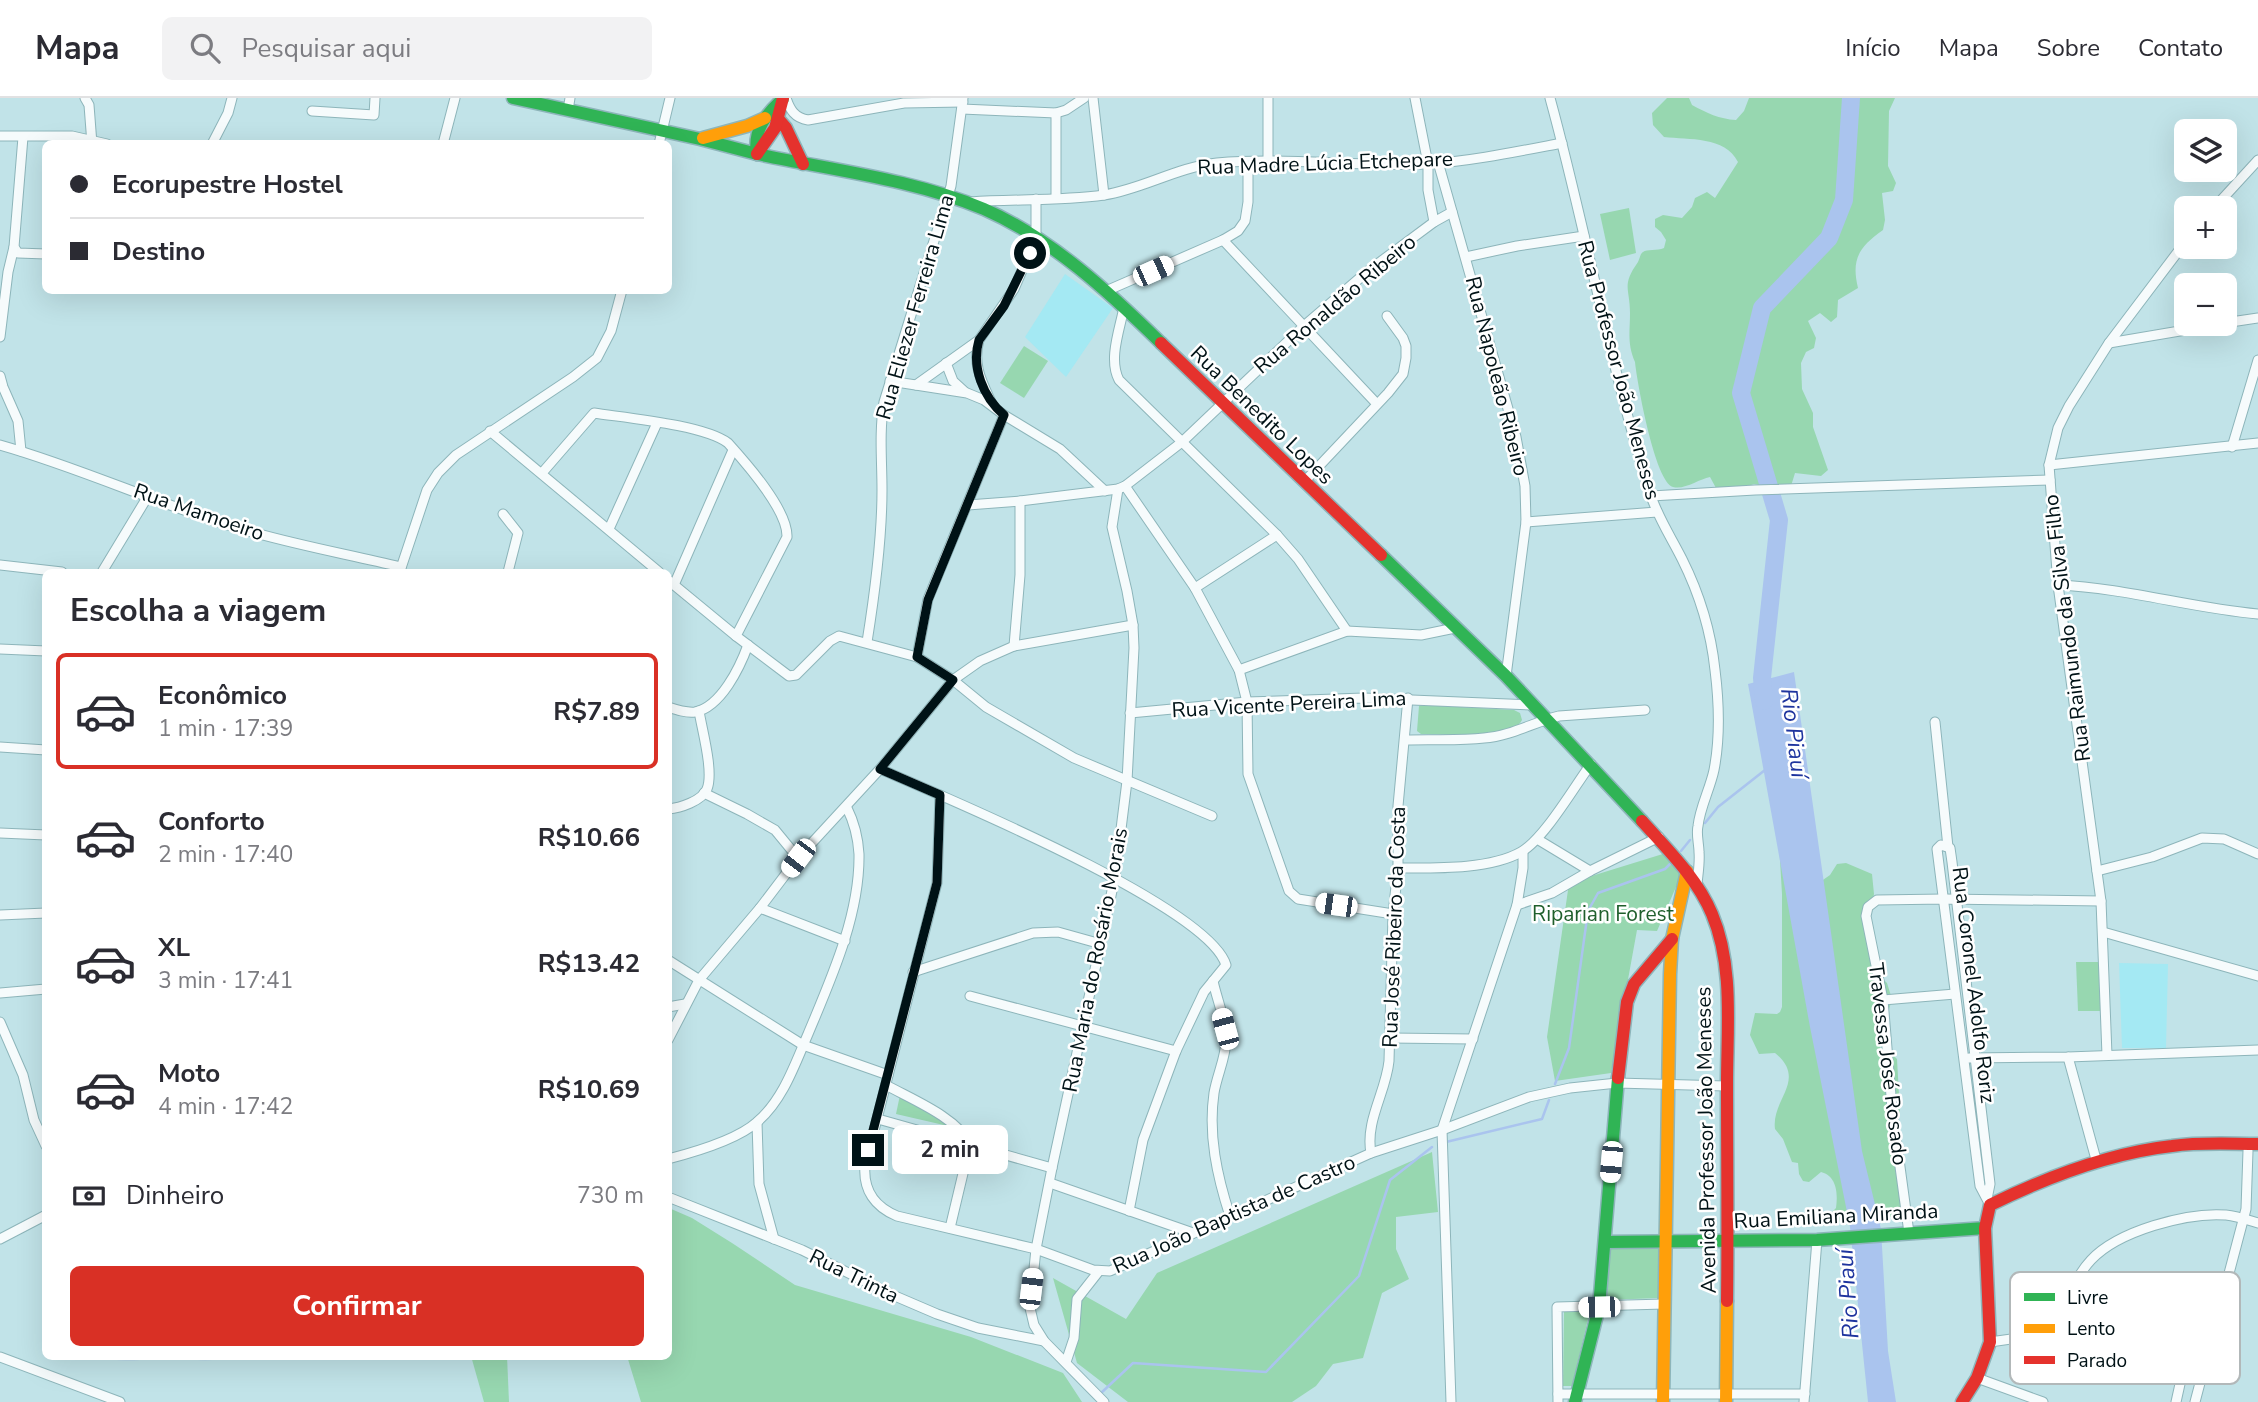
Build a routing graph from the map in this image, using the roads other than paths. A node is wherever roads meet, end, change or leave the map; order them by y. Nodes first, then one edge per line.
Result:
1 (85, 98) edge
2 (232, 98) edge
3 (375, 98) edge
4 (455, 98) edge
5 (513, 98) edge
6 (670, 98) edge
7 (784, 98) edge
8 (1084, 98) edge
9 (1093, 98) edge
10 (1268, 98) edge
11 (1415, 98) edge
12 (1550, 98) edge
13 (878, 102) edge
14 (963, 103) edge
15 (569, 104) edge
16 (312, 111) dead end
17 (1056, 113) junction
18 (765, 118) junction
19 (780, 121) junction
20 (662, 130) junction
21 (0, 136) edge
22 (23, 137) junction
23 (700, 139) junction
24 (85, 140) edge
25 (92, 140) edge
26 (214, 140) edge
27 (444, 140) edge
28 (660, 140) edge
29 (1562, 143) junction
30 (757, 154) junction
31 (2258, 160) edge
32 (1268, 161) junction
33 (1248, 162) junction
34 (1438, 162) junction
35 (803, 164) junction
36 (1428, 164) junction
37 (1104, 194) junction
38 (2225, 196) edge
39 (947, 198) junction
40 (1056, 198) junction
41 (1035, 199) junction
42 (965, 202) junction
43 (1452, 212) junction
44 (1434, 222) junction
45 (1584, 236) junction
46 (1036, 238) junction
47 (1223, 240) junction
48 (14, 247) junction
49 (42, 254) edge
50 (1466, 257) junction
51 (2174, 257) edge
52 (1106, 291) junction
53 (621, 294) edge
54 (1124, 307) junction
55 (1387, 317) dead end
56 (2258, 318) edge
57 (2237, 321) edge
58 (1304, 326) junction
59 (2174, 332) edge
60 (0, 337) edge
61 (979, 340) junction
62 (2109, 344) junction
63 (2258, 360) edge
64 (946, 363) junction
65 (0, 376) edge
66 (890, 380) junction
67 (916, 384) junction
68 (967, 393) junction
69 (1223, 402) junction
70 (1377, 404) junction
71 (993, 405) junction
72 (1004, 415) junction
73 (657, 424) junction
74 (490, 431) junction
75 (1182, 442) junction
76 (2258, 443) edge
77 (0, 445) edge
78 (2232, 447) junction
79 (733, 450) junction
80 (21, 451) junction
81 (2049, 465) junction
82 (542, 473) junction
83 (2050, 480) junction
84 (1304, 482) junction
85 (1121, 488) junction
86 (1105, 491) junction
87 (148, 496) junction
88 (1651, 496) junction
89 (1020, 501) junction
90 (968, 505) junction
91 (1657, 512) junction
92 (503, 514) dead end
93 (1527, 522) junction
94 (609, 529) junction
95 (1277, 535) junction
96 (0, 565) edge
97 (104, 569) edge
98 (400, 569) edge
99 (509, 569) edge
100 (656, 569) edge
101 (42, 570) edge
102 (672, 581) edge
103 (672, 584) edge
104 (2058, 585) junction
105 (1195, 588) junction
106 (2258, 614) edge
107 (1133, 625) junction
108 (1455, 628) junction
109 (1347, 631) junction
110 (736, 636) junction
111 (867, 642) junction
112 (748, 645) junction
113 (1014, 646) junction
114 (0, 649) edge
115 (42, 651) edge
116 (917, 657) junction
117 (1238, 670) junction
118 (1506, 676) junction
119 (953, 680) junction
120 (1408, 698) junction
121 (1247, 702) junction
122 (1532, 705) junction
123 (672, 708) edge
124 (1645, 709) dead end
125 (699, 711) junction
126 (1130, 713) junction
127 (1546, 719) junction
128 (1935, 722) dead end
129 (1406, 740) junction
130 (0, 747) edge
131 (42, 750) edge
132 (1591, 764) junction
133 (880, 769) junction
134 (1126, 781) junction
135 (704, 793) junction
136 (940, 795) junction
137 (847, 807) junction
138 (672, 808) edge
139 (1212, 816) dead end
140 (0, 833) edge
141 (42, 835) edge
142 (1659, 838) junction
143 (1537, 839) junction
144 (1948, 847) junction
145 (1522, 852) junction
146 (2258, 855) edge
147 (798, 858) junction
148 (1398, 868) junction
149 (1590, 871) junction
150 (1688, 871) junction
151 (2097, 871) junction
152 (1115, 877) junction
153 (1697, 884) junction
154 (1944, 899) junction
155 (1956, 899) junction
156 (2101, 901) junction
157 (1517, 905) junction
158 (760, 908) junction
159 (42, 913) edge
160 (1393, 914) junction
161 (0, 915) edge
162 (2103, 932) junction
163 (1672, 939) junction
164 (845, 941) junction
165 (1101, 944) junction
166 (672, 963) edge
167 (1965, 971) junction
168 (913, 972) junction
169 (1953, 974) junction
170 (2258, 976) edge
171 (699, 980) junction
172 (1213, 981) junction
173 (42, 989) edge
174 (0, 993) edge
175 (1955, 994) junction
176 (970, 996) dead end
177 (1883, 1000) junction
178 (685, 1004) junction
179 (672, 1006) edge
180 (1, 1026) edge
181 (1084, 1026) junction
182 (672, 1032) edge
183 (1390, 1038) junction
184 (1473, 1039) junction
185 (803, 1045) junction
186 (2258, 1050) edge
187 (1176, 1051) junction
188 (2107, 1055) junction
189 (2068, 1057) junction
190 (1964, 1058) junction
191 (1974, 1058) junction
192 (887, 1080) junction
193 (1617, 1083) junction
194 (1668, 1085) junction
195 (1726, 1086) junction
196 (878, 1119) junction
197 (757, 1123) junction
198 (1983, 1124) junction
199 (1972, 1125) junction
200 (1442, 1130) junction
201 (42, 1137) edge
202 (971, 1144) junction
203 (2253, 1148) edge
204 (1371, 1153) junction
205 (672, 1158) edge
206 (2097, 1163) junction
207 (1052, 1168) junction
208 (1050, 1183) junction
209 (672, 1199) edge
210 (1988, 1202) junction
211 (1129, 1211) junction
212 (1230, 1216) junction
213 (42, 1217) edge
214 (2243, 1219) junction
215 (2258, 1223) edge
216 (950, 1228) junction
217 (1985, 1228) junction
218 (1193, 1233) junction
219 (1909, 1233) junction
220 (0, 1239) edge
221 (774, 1239) junction
222 (1817, 1240) junction
223 (1728, 1241) junction
224 (1605, 1242) junction
225 (1665, 1242) junction
226 (1036, 1249) junction
227 (1099, 1271) junction
228 (2082, 1272) edge
229 (2229, 1272) edge
230 (1664, 1304) junction
231 (1599, 1307) junction
232 (2010, 1339) edge
233 (1044, 1341) junction
234 (1990, 1342) junction
235 (0, 1357) edge
236 (1066, 1362) junction
237 (1977, 1378) junction
238 (2179, 1384) edge
239 (2199, 1384) edge
240 (1663, 1397) edge
241 (1558, 1398) edge
242 (1576, 1398) edge
243 (1726, 1398) edge
244 (1805, 1398) edge
245 (120, 1402) edge
246 (1104, 1402) edge
247 (1451, 1402) edge
248 (1962, 1402) edge
249 (2043, 1402) edge
250 (2175, 1402) edge
251 (2195, 1402) edge

1 - 25 street
2 - 26 street
3 - 16 street
4 - 27 street
5 - 15 main road, Rua Benedito Lopes
6 - 20 street
7 - 13 street
7 - 18 main road
7 - 19 main road
8 - 17 street
9 - 37 street
10 - 32 street
11 - 36 street
12 - 29 street, Rua Professor João Meneses
13 - 14 street
14 - 17 street
14 - 39 street, Rua Eliezer Ferreira Lima
15 - 20 main road, Rua Benedito Lopes
17 - 40 street
18 - 23 main road
18 - 30 main road
19 - 30 main road
19 - 35 main road
20 - 23 main road, Rua Benedito Lopes
20 - 28 street
21 - 22 street
22 - 24 street
22 - 48 street
23 - 30 main road, Rua Benedito Lopes
29 - 34 street, Rua Madre Lúcia Etchepare
29 - 45 street, Rua Professor João Meneses
30 - 35 main road, Rua Benedito Lopes
31 - 38 street
32 - 33 street, Rua Madre Lúcia Etchepare
32 - 36 street, Rua Madre Lúcia Etchepare
33 - 37 street, Rua Madre Lúcia Etchepare
33 - 47 street
34 - 36 street, Rua Madre Lúcia Etchepare
34 - 43 street, Rua Napoleão Ribeiro
35 - 39 main road, Rua Benedito Lopes
36 - 44 street
37 - 40 street, Rua Madre Lúcia Etchepare
39 - 42 main road, Rua Benedito Lopes
39 - 66 street, Rua Eliezer Ferreira Lima
40 - 41 street, Rua Madre Lúcia Etchepare
41 - 42 street, Rua Madre Lúcia Etchepare
41 - 46 street
42 - 46 main road, Rua Benedito Lopes
43 - 44 street, Rua Ronaldão Ribeiro
43 - 50 street, Rua Napoleão Ribeiro
44 - 58 street, Rua Ronaldão Ribeiro
45 - 50 street
45 - 88 street, Rua Professor João Meneses
46 - 52 main road, Rua Benedito Lopes
46 - 61 street
47 - 52 street
47 - 58 street
48 - 49 street
48 - 60 street
50 - 93 street, Rua Napoleão Ribeiro
51 - 62 street, Rua Raimundo da Silva Filho
52 - 54 main road, Rua Benedito Lopes
53 - 74 street
54 - 69 main road, Rua Benedito Lopes
54 - 75 street
55 - 70 street
56 - 57 street
58 - 69 street, Rua Ronaldão Ribeiro
58 - 70 street
59 - 62 street
61 - 64 street
61 - 71 street
62 - 81 street, Rua Raimundo da Silva Filho
63 - 78 street
64 - 67 street
64 - 68 street
65 - 80 street
66 - 67 street
66 - 111 street, Rua Eliezer Ferreira Lima
67 - 68 street
68 - 71 street
69 - 75 street, Rua Ronaldão Ribeiro
69 - 84 main road, Rua Benedito Lopes
70 - 84 street
71 - 72 street
72 - 86 street
72 - 90 street
73 - 79 street
73 - 82 street
73 - 94 street
74 - 82 street
74 - 98 street
75 - 85 street, Rua Ronaldão Ribeiro
75 - 95 street
76 - 78 street
77 - 80 street, Rua Mamoeiro
78 - 81 street
79 - 102 street
79 - 110 street
80 - 87 street, Rua Mamoeiro
81 - 83 street, Rua Raimundo da Silva Filho
82 - 94 street
83 - 88 street
83 - 104 street, Rua Raimundo da Silva Filho
84 - 108 main road, Rua Benedito Lopes
85 - 86 street
85 - 105 street
85 - 107 street, Rua Maria do Rosário Morais
86 - 89 street
87 - 97 street
87 - 98 street, Rua Mamoeiro
88 - 91 street, Rua Professor João Meneses
89 - 90 street
89 - 113 street
90 - 116 street
91 - 93 street
91 - 153 street, Rua Professor João Meneses
92 - 99 street
93 - 118 street, Rua Napoleão Ribeiro
94 - 100 street
95 - 105 street
95 - 109 street
96 - 101 street
103 - 110 street
104 - 106 street
104 - 151 street, Rua Raimundo da Silva Filho
105 - 117 street
107 - 113 street
107 - 126 street, Rua Maria do Rosário Morais
108 - 109 street
108 - 118 main road, Rua Benedito Lopes
109 - 117 street
110 - 112 street
111 - 112 street
111 - 116 street
112 - 125 street
113 - 119 street
114 - 115 street
116 - 119 street
117 - 121 street
118 - 122 main road, Rua Benedito Lopes
119 - 133 street
119 - 134 street
120 - 121 street, Rua Vicente Pereira Lima
120 - 122 street, Rua Vicente Pereira Lima
120 - 129 street, Rua José Ribeiro da Costa
121 - 126 street, Rua Vicente Pereira Lima
121 - 160 street
122 - 127 main road, Rua Benedito Lopes
123 - 125 street
124 - 127 street
125 - 135 street
126 - 134 street, Rua Maria do Rosário Morais
127 - 129 street
127 - 132 main road, Rua Benedito Lopes
128 - 144 street
129 - 148 street, Rua José Ribeiro da Costa
130 - 131 street
132 - 142 main road, Rua Benedito Lopes
132 - 143 street
133 - 136 street
133 - 137 street
134 - 139 street
134 - 152 street, Rua Maria do Rosário Morais
135 - 138 street
135 - 147 street
136 - 152 street
136 - 168 street
137 - 147 street
137 - 164 street
140 - 141 street
142 - 149 street
142 - 150 main road, Rua Benedito Lopes
143 - 145 street
143 - 149 street
144 - 154 street, Rua Coronel Adolfo Roriz
144 - 155 street, Rua Coronel Adolfo Roriz
145 - 148 street
145 - 157 street
146 - 151 street
147 - 158 street
148 - 160 street, Rua José Ribeiro da Costa
149 - 157 street
150 - 153 main road, Rua Benedito Lopes
150 - 163 main road
151 - 156 street, Rua Raimundo da Silva Filho
152 - 165 street, Rua Maria do Rosário Morais
152 - 172 street
153 - 195 main road, Avenida Professor João Meneses
154 - 155 street
154 - 169 street, Rua Coronel Adolfo Roriz
154 - 177 street, Travessa José Rosado
155 - 156 street
155 - 167 street, Rua Coronel Adolfo Roriz
156 - 162 street, Rua Raimundo da Silva Filho
157 - 184 street
158 - 164 street
158 - 171 street
159 - 161 street
160 - 183 street, Rua José Ribeiro da Costa
162 - 170 street
162 - 188 street, Rua Raimundo da Silva Filho
163 - 193 main road
163 - 194 main road
164 - 185 street
165 - 168 street
165 - 181 street, Rua Maria do Rosário Morais
166 - 171 street
167 - 169 street
167 - 191 street, Rua Coronel Adolfo Roriz
168 - 192 street
169 - 175 street, Rua Coronel Adolfo Roriz
171 - 178 street
171 - 185 street
172 - 187 street
172 - 212 street
173 - 174 street
175 - 177 street
175 - 190 street, Rua Coronel Adolfo Roriz
176 - 181 street
177 - 219 street, Travessa José Rosado
178 - 179 street
178 - 182 street
180 - 201 street
181 - 187 street
181 - 207 street, Rua Maria do Rosário Morais
183 - 184 street
183 - 204 street, Rua José Ribeiro da Costa
184 - 200 street
185 - 192 street
185 - 197 street
186 - 188 street
187 - 211 street
188 - 189 street
189 - 191 street
189 - 206 street
190 - 191 street
190 - 199 street, Rua Coronel Adolfo Roriz
191 - 198 street, Rua Coronel Adolfo Roriz
192 - 196 street
192 - 202 street
193 - 194 street, Rua João Baptista de Castro
193 - 200 street, Rua João Baptista de Castro
193 - 224 main road
194 - 195 street, Rua João Baptista de Castro
194 - 225 main road
195 - 223 main road, Avenida Professor João Meneses
196 - 202 street
196 - 216 street, Rua João Baptista de Castro
197 - 205 street
197 - 221 street
198 - 199 street
198 - 210 street, Rua Coronel Adolfo Roriz
199 - 210 street, Rua Coronel Adolfo Roriz
200 - 204 street, Rua João Baptista de Castro
200 - 247 street
202 - 207 street
202 - 216 street
203 - 206 main road
203 - 214 street
204 - 212 street, Rua João Baptista de Castro
206 - 210 main road
207 - 208 street, Rua Maria do Rosário Morais
208 - 211 street
208 - 226 street, Rua Maria do Rosário Morais
209 - 221 street, Rua Trinta
210 - 217 main road, Rua Coronel Adolfo Roriz
211 - 218 street
212 - 218 street, Rua João Baptista de Castro
213 - 220 street
214 - 215 street
214 - 228 street
214 - 229 street
216 - 226 street, Rua João Baptista de Castro
217 - 219 main road, Rua Emiliana Miranda
217 - 234 main road, Rua Coronel Adolfo Roriz
218 - 227 street, Rua João Baptista de Castro
219 - 222 main road, Rua Emiliana Miranda
221 - 233 street, Rua Trinta
222 - 223 main road, Rua Emiliana Miranda
222 - 244 street
223 - 225 main road, Rua Emiliana Miranda
223 - 243 main road, Avenida Professor João Meneses
224 - 225 main road, Rua Emiliana Miranda
224 - 231 main road
225 - 230 main road
226 - 227 street, Rua João Baptista de Castro
226 - 233 street, Rua Maria do Rosário Morais
227 - 236 street
230 - 231 street
230 - 240 main road
231 - 241 street
231 - 242 main road
232 - 234 street
233 - 236 street, Rua Maria do Rosário Morais
234 - 237 main road, Rua Coronel Adolfo Roriz
235 - 245 street
236 - 246 street, Rua Maria do Rosário Morais
237 - 248 main road, Rua Coronel Adolfo Roriz
237 - 249 street
238 - 250 street
239 - 251 street
240 - 242 street
240 - 243 street
241 - 242 street
243 - 244 street

